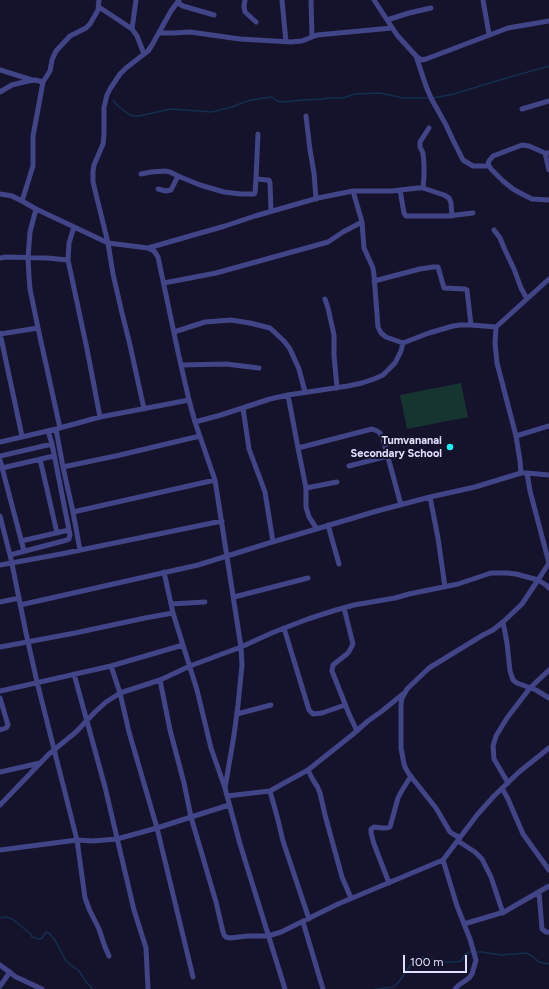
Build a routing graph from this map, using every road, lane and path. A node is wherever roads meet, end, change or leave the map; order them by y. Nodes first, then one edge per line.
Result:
1 (99, 0) edge
2 (136, 0) edge
3 (246, 0) edge
4 (282, 0) edge
5 (310, 0) edge
6 (374, 0) edge
7 (482, 0) edge
8 (178, 1) edge
9 (99, 7) junction
10 (431, 8) dead end
11 (214, 15) dead end
12 (387, 20) junction
13 (549, 21) edge
14 (256, 22) dead end
15 (392, 28) junction
16 (132, 30) junction
17 (160, 33) junction
18 (489, 34) junction
19 (312, 36) junction
20 (286, 42) junction
21 (144, 54) junction
22 (416, 56) junction
23 (0, 70) edge
24 (35, 80) junction
25 (43, 82) junction
26 (0, 92) edge
27 (549, 101) edge
28 (522, 109) dead end
29 (306, 116) dead end
30 (429, 128) dead end
31 (258, 134) dead end
32 (547, 153) edge
33 (489, 166) junction
34 (549, 170) edge
35 (142, 174) dead end
36 (178, 176) junction
37 (256, 179) junction
38 (422, 188) junction
39 (158, 189) dead end
40 (400, 190) junction
41 (353, 191) junction
42 (0, 194) edge
43 (549, 196) edge
44 (316, 199) junction
45 (549, 200) edge
46 (22, 201) junction
47 (36, 209) junction
48 (271, 211) junction
49 (473, 214) dead end
50 (452, 216) junction
51 (362, 222) junction
52 (74, 227) junction
53 (494, 230) dead end
54 (108, 243) junction
55 (148, 248) junction
56 (0, 258) edge
57 (28, 258) junction
58 (68, 260) junction
59 (549, 279) edge
60 (374, 281) junction
61 (164, 283) junction
62 (326, 299) dead end
63 (527, 299) junction
64 (471, 325) junction
65 (496, 327) junction
66 (38, 328) junction
67 (174, 332) junction
68 (0, 333) edge
69 (403, 343) junction
70 (181, 365) junction
71 (259, 368) dead end
72 (337, 388) junction
73 (305, 392) junction
74 (288, 395) junction
75 (189, 400) junction
76 (243, 408) junction
77 (144, 409) junction
78 (100, 417) junction
79 (195, 422) junction
80 (549, 426) edge
81 (58, 428) junction
82 (48, 431) junction
83 (22, 436) junction
84 (200, 436) junction
85 (516, 436) junction
86 (0, 442) edge
87 (52, 444) junction
88 (298, 448) junction
89 (0, 456) edge
90 (54, 456) junction
91 (388, 456) junction
92 (40, 459) junction
93 (0, 460) edge
94 (350, 466) dead end
95 (63, 467) junction
96 (2, 468) junction
97 (520, 473) junction
98 (527, 473) junction
99 (549, 475) edge
100 (215, 480) junction
101 (337, 482) dead end
102 (306, 488) junction
103 (430, 497) junction
104 (401, 505) junction
105 (73, 512) junction
106 (0, 516) edge
107 (222, 520) junction
108 (328, 526) junction
109 (317, 529) junction
110 (69, 530) junction
111 (57, 533) junction
112 (21, 541) junction
113 (274, 542) junction
114 (80, 550) junction
115 (24, 551) junction
116 (10, 555) junction
117 (227, 556) junction
118 (12, 563) junction
119 (549, 563) edge
120 (339, 564) dead end
121 (0, 565) edge
122 (164, 572) junction
123 (308, 578) dead end
124 (538, 580) junction
125 (445, 587) junction
126 (549, 588) edge
127 (234, 597) junction
128 (18, 598) junction
129 (0, 602) edge
130 (205, 602) dead end
131 (171, 604) junction
132 (20, 605) junction
133 (344, 608) junction
134 (173, 613) junction
135 (503, 622) junction
136 (284, 628) junction
137 (28, 642) junction
138 (183, 645) junction
139 (242, 646) junction
140 (0, 647) edge
141 (111, 666) junction
142 (190, 666) junction
143 (549, 670) edge
144 (74, 674) junction
145 (160, 680) junction
146 (37, 682) junction
147 (530, 688) junction
148 (0, 692) edge
149 (120, 693) junction
150 (405, 693) junction
151 (0, 698) edge
152 (549, 698) edge
153 (271, 705) dead end
154 (345, 705) junction
155 (237, 714) junction
156 (86, 721) junction
157 (0, 730) edge
158 (357, 731) junction
159 (549, 748) edge
160 (54, 751) junction
161 (40, 763) junction
162 (308, 770) junction
163 (0, 772) edge
164 (411, 776) junction
165 (508, 783) junction
166 (225, 788) junction
167 (502, 788) junction
168 (270, 791) junction
169 (227, 796) junction
170 (229, 804) junction
171 (0, 805) edge
172 (191, 817) junction
173 (157, 828) junction
174 (118, 839) junction
175 (459, 839) junction
176 (77, 840) junction
177 (0, 850) edge
178 (443, 860) junction
179 (549, 870) edge
180 (389, 883) junction
181 (549, 886) edge
182 (539, 892) junction
183 (351, 898) junction
184 (503, 913) junction
185 (309, 919) junction
186 (303, 922) junction
187 (464, 924) junction
188 (549, 932) edge
189 (268, 936) junction
190 (109, 956) dead end
191 (0, 965) edge
192 (10, 972) junction
193 (193, 977) dead end
194 (0, 986) edge
195 (42, 989) edge
196 (148, 989) edge
197 (285, 989) edge
198 (322, 989) edge
199 (456, 989) edge

1 - 9 street
2 - 16 street
3 - 14 street
4 - 20 street
5 - 19 street
6 - 12 street
7 - 18 street
8 - 11 street
8 - 17 street
9 - 16 street
9 - 25 street
10 - 12 street
12 - 15 street
13 - 18 street
15 - 19 street
15 - 22 street
16 - 21 street
17 - 20 street
17 - 21 street
18 - 22 street
19 - 20 street
21 - 54 street
22 - 33 street
23 - 24 street
24 - 25 street
24 - 26 street
25 - 46 street
27 - 28 street
29 - 44 street
30 - 38 street
31 - 37 street
32 - 33 street
32 - 34 street
33 - 45 street
35 - 36 street
36 - 37 street
36 - 39 street
37 - 48 street
38 - 40 street
38 - 50 street
40 - 41 street
40 - 50 street
41 - 44 street
41 - 51 street
42 - 46 street
43 - 45 street
44 - 48 street
46 - 47 street
47 - 52 street
47 - 57 street
48 - 55 street
49 - 50 street
51 - 60 street
51 - 61 street
52 - 54 street
52 - 58 street
53 - 63 street
54 - 55 street
54 - 77 street
55 - 61 street
56 - 57 street
57 - 58 street
57 - 66 street
58 - 78 street
59 - 63 street
60 - 64 street
60 - 69 street
61 - 67 street
62 - 72 street
63 - 65 street
64 - 65 street
64 - 69 street
65 - 85 street
66 - 68 street
66 - 81 street
67 - 70 street
67 - 73 street
68 - 83 street
69 - 72 street
70 - 71 street
70 - 75 street
72 - 73 street
73 - 74 street
74 - 76 street
74 - 88 street
75 - 77 street
75 - 79 street
76 - 79 street
76 - 113 street
77 - 78 street
78 - 81 street
79 - 84 street
80 - 85 street
81 - 82 street
81 - 95 street
82 - 83 street
82 - 87 street
83 - 86 street
84 - 95 street
84 - 100 street
85 - 97 street
87 - 89 street
87 - 90 street
88 - 91 street
88 - 102 street
90 - 92 street
90 - 110 street
91 - 94 street
91 - 104 street
92 - 96 street
92 - 111 street
93 - 96 street
95 - 105 street
96 - 112 street
97 - 98 street
97 - 103 street
98 - 99 street
98 - 119 street
100 - 105 street
100 - 107 street
101 - 102 street
102 - 109 street
103 - 104 street
103 - 125 street
104 - 108 street
105 - 114 street
106 - 116 street
107 - 114 street
107 - 117 street
108 - 109 street
108 - 120 street
109 - 113 street
110 - 111 street
110 - 115 street
111 - 112 street
112 - 115 street
113 - 117 street
114 - 118 street
115 - 116 street
116 - 118 street
117 - 122 street
117 - 127 street
118 - 121 street
118 - 128 street
119 - 124 street
122 - 131 street
122 - 132 street
123 - 127 street
124 - 125 street
124 - 126 street
124 - 135 street
125 - 133 street
127 - 139 street
128 - 129 street
128 - 132 street
130 - 131 street
131 - 134 street
132 - 137 street
133 - 136 street
133 - 154 street
134 - 137 street
134 - 138 street
135 - 147 street
135 - 150 street
136 - 139 street
136 - 154 street
137 - 140 street
137 - 146 street
138 - 141 street
138 - 142 street
139 - 142 street
139 - 155 street
141 - 144 street
141 - 149 street
142 - 145 street
142 - 166 street
143 - 147 street
144 - 146 street
144 - 156 street
145 - 149 street
145 - 172 street
146 - 148 street
146 - 160 street
147 - 152 street
147 - 165 street
149 - 156 street
149 - 173 street
150 - 158 street
150 - 164 street
151 - 157 street
153 - 155 street
154 - 158 street
155 - 166 street
156 - 160 street
156 - 174 street
158 - 162 street
159 - 165 street
160 - 161 street
160 - 176 street
161 - 163 street
161 - 171 street
162 - 168 street
162 - 183 street
164 - 175 street
164 - 180 street
165 - 167 street
166 - 169 street
167 - 175 street
167 - 179 street
168 - 169 street
168 - 185 street
169 - 170 street
170 - 172 street
170 - 189 street
172 - 173 street
172 - 189 street
173 - 174 street
173 - 193 street
174 - 176 street
174 - 196 street
175 - 178 street
175 - 184 street
176 - 177 street
176 - 190 street
178 - 180 street
178 - 187 street
180 - 183 street
181 - 182 street
182 - 184 street
182 - 188 street
183 - 185 street
184 - 187 street
185 - 186 street
186 - 189 street
186 - 198 street
187 - 199 street
189 - 197 street
191 - 192 street
192 - 194 street
192 - 195 street

